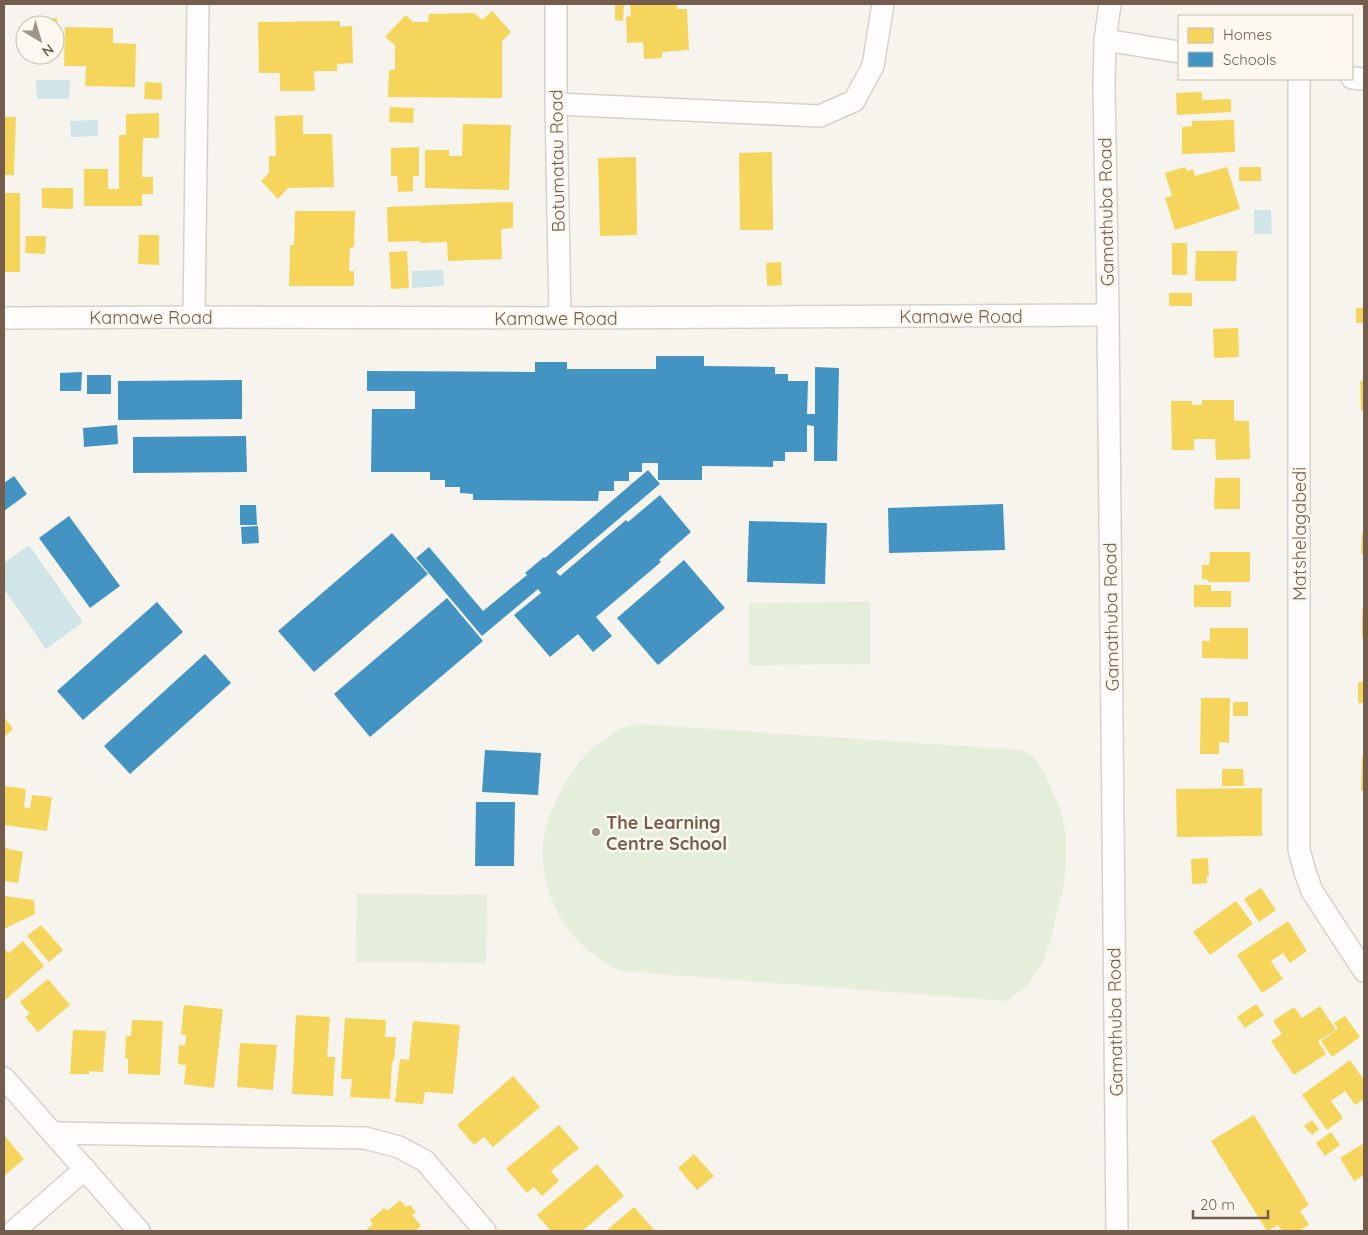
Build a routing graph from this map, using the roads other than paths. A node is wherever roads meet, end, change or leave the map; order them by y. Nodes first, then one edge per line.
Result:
1 (198, 4) edge
2 (556, 4) edge
3 (882, 4) edge
4 (1110, 4) edge
5 (1105, 40) junction
6 (1178, 52) edge
7 (1299, 80) edge
8 (556, 104) junction
9 (1108, 316) junction
10 (194, 317) junction
11 (4, 318) edge
12 (560, 318) junction
13 (1364, 971) edge
14 (4, 1078) edge
15 (52, 1133) junction
16 (84, 1168) junction
17 (14, 1231) edge
18 (139, 1231) edge
19 (485, 1231) edge
20 (1117, 1231) edge

1 - 10 street
2 - 8 street, Botumatau Road
3 - 8 street
4 - 5 street, Gamathuba Road
5 - 6 street
5 - 9 street, Gamathuba Road
7 - 13 street, Matshelagabedi
8 - 12 street, Botumatau Road
9 - 12 street, Kamawe Road
9 - 20 street, Gamathuba Road
10 - 11 street, Kamawe Road
10 - 12 street, Kamawe Road
14 - 15 street
15 - 16 street
15 - 19 street
16 - 17 street
16 - 18 street

